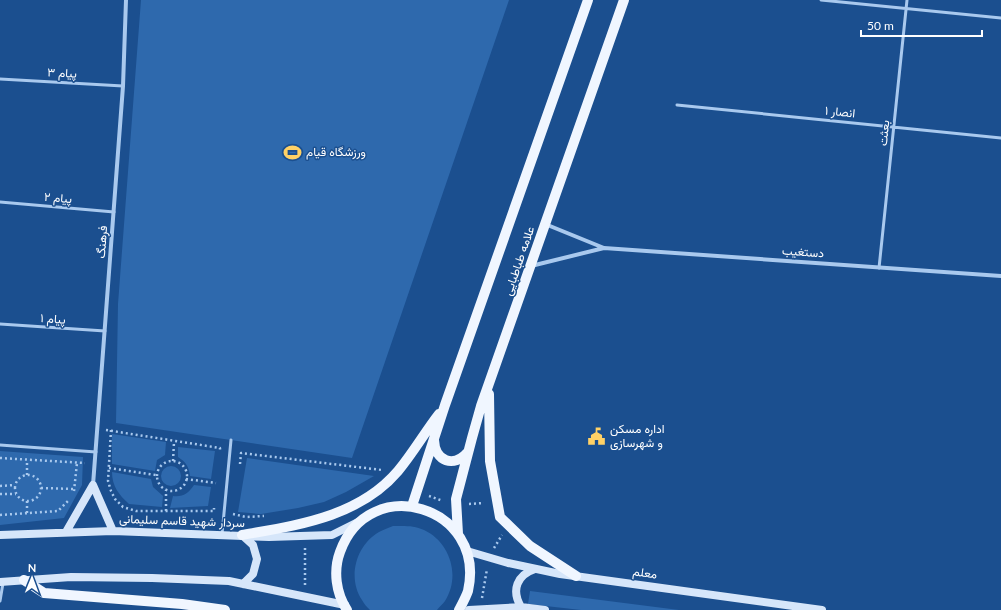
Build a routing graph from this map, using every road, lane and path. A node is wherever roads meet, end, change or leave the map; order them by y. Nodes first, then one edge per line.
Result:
1 (126, 0) edge
2 (588, 0) edge
3 (624, 0) edge
4 (821, 0) edge
5 (907, 0) edge
6 (906, 8) junction
7 (1001, 18) edge
8 (0, 79) edge
9 (123, 86) junction
10 (677, 105) dead end
11 (894, 127) junction
12 (1001, 138) edge
13 (0, 202) edge
14 (114, 212) junction
15 (545, 224) junction
16 (604, 248) junction
17 (531, 266) junction
18 (879, 268) junction
19 (1001, 276) edge
20 (0, 324) edge
21 (105, 331) junction
22 (488, 386) junction
23 (445, 406) junction
24 (231, 440) dead end
25 (434, 440) junction
26 (174, 442) junction
27 (0, 445) edge
28 (96, 452) junction
29 (468, 452) junction
30 (219, 455) dead end
31 (1, 459) edge
32 (27, 460) junction
33 (173, 461) junction
34 (109, 468) junction
35 (239, 468) dead end
36 (381, 470) junction
37 (396, 473) junction
38 (379, 474) dead end
39 (27, 475) junction
40 (156, 475) junction
41 (217, 476) dead end
42 (186, 479) junction
43 (216, 482) junction
44 (93, 485) junction
45 (0, 486) edge
46 (15, 486) junction
47 (41, 488) junction
48 (75, 489) junction
49 (166, 490) junction
50 (215, 490) dead end
51 (416, 492) junction
52 (0, 494) edge
53 (16, 494) junction
54 (27, 501) junction
55 (498, 502) junction
56 (214, 504) dead end
57 (412, 506) junction
58 (457, 506) junction
59 (234, 507) dead end
60 (166, 511) junction
61 (28, 513) junction
62 (0, 514) edge
63 (269, 516) dead end
64 (359, 522) junction
65 (113, 530) junction
66 (66, 532) junction
67 (222, 534) junction
68 (458, 534) junction
69 (0, 535) edge
70 (242, 535) junction
71 (305, 536) junction
72 (467, 551) junction
73 (535, 569) junction
74 (576, 576) junction
75 (24, 580) junction
76 (2, 581) edge
77 (243, 584) junction
78 (305, 598) junction
79 (0, 600) edge
80 (521, 607) junction
81 (346, 608) edge
82 (225, 610) edge
83 (459, 610) edge
84 (469, 610) edge
85 (545, 610) edge
86 (822, 610) edge

1 - 9 street, فرهنگ
2 - 23 main road, علامه طباطبایی
3 - 15 main road, علامه طباطبایی
4 - 6 lane
5 - 6 lane, بعثت
6 - 7 lane
6 - 11 lane, بعثت
8 - 9 lane, پیام ۳
9 - 14 street, فرهنگ
10 - 11 lane, انصار ۱
11 - 12 lane, انصار ۱
11 - 18 lane, بعثت
13 - 14 lane, پیام ۲
14 - 21 street, فرهنگ
15 - 16 street
15 - 17 main road, علامه طباطبایی
16 - 17 street
16 - 18 street, دستغیب
17 - 22 main road, علامه طباطبایی
18 - 19 street, دستغیب
20 - 21 lane, پیام ۱
21 - 28 street, فرهنگ
22 - 29 main road, علامه طباطبایی
22 - 55 main road
23 - 25 main road, علامه طباطبایی
23 - 37 main road
24 - 67 lane
25 - 29 main road
25 - 51 main road, علامه طباطبایی
26 - 30 path
26 - 33 path
26 - 34 path
27 - 28 lane
28 - 44 street, فرهنگ
29 - 58 main road, علامه طباطبایی
31 - 32 path
32 - 39 path
32 - 48 path
33 - 40 path
33 - 42 path
34 - 40 path
34 - 60 path
35 - 36 path
36 - 37 path
36 - 38 path
37 - 70 main road
39 - 46 path
39 - 47 path
40 - 49 path
41 - 43 path
42 - 43 path
42 - 49 path
43 - 50 path
44 - 65 main road
44 - 66 main road
45 - 46 path
46 - 53 path
47 - 48 path
47 - 54 path
48 - 61 path
49 - 60 path
51 - 57 main road, علامه طباطبایی
51 - 58 path
52 - 53 path
53 - 54 path
54 - 61 path
55 - 58 path
55 - 74 main road
56 - 60 path
57 - 64 main road
57 - 68 main road
58 - 68 main road, علامه طباطبایی
59 - 63 path
61 - 62 path
64 - 71 main road, سردار شهید قاسم سلیمانی
64 - 81 main road
65 - 66 main road, سردار شهید قاسم سلیمانی
65 - 67 main road, سردار شهید قاسم سلیمانی
66 - 69 main road, سردار شهید قاسم سلیمانی
67 - 70 main road, سردار شهید قاسم سلیمانی
68 - 72 main road
70 - 71 main road, سردار شهید قاسم سلیمانی
70 - 77 main road
71 - 78 path
72 - 73 main road, معلم
72 - 83 main road
73 - 74 main road, معلم
73 - 80 main road
74 - 86 main road, معلم
75 - 76 main road
75 - 77 main road
75 - 82 main road
76 - 79 lane
77 - 78 main road
78 - 81 main road
80 - 84 main road
80 - 85 main road

